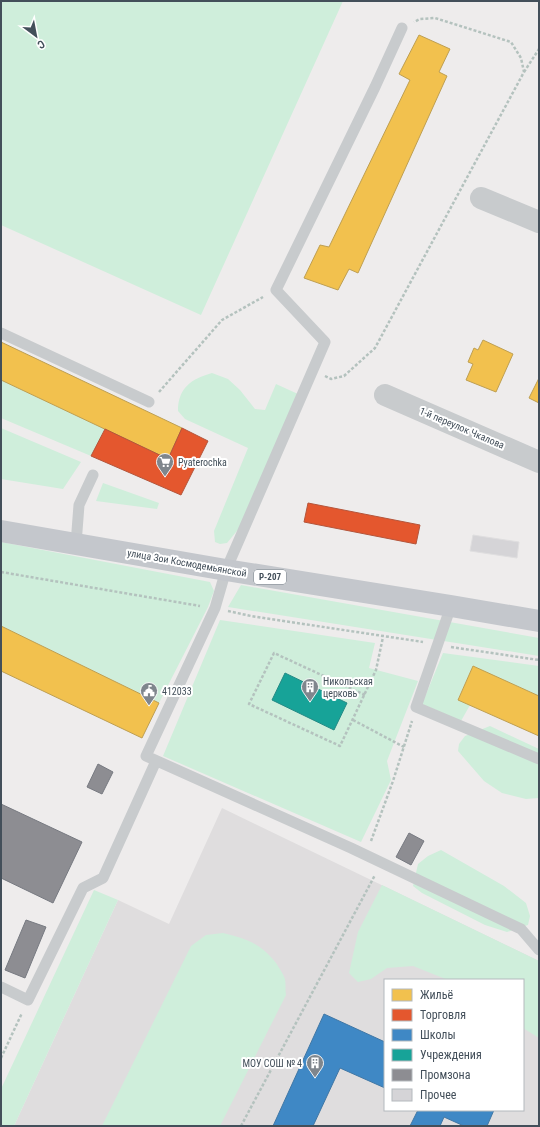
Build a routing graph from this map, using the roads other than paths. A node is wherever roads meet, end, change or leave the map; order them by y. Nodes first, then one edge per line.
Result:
1 (402, 28) road end
2 (482, 198) dead end
3 (539, 222) edge
4 (1, 333) edge
5 (385, 395) dead end
6 (149, 402) road end
7 (539, 462) edge
8 (93, 475) dead end
9 (1, 531) edge
10 (76, 544) junction
11 (226, 570) junction
12 (451, 606) junction
13 (539, 621) edge
14 (539, 759) edge
15 (156, 761) junction
16 (539, 950) edge
17 (1, 987) edge

1 - 11 lane
2 - 3 street
4 - 6 lane
5 - 7 street, 1-й переулок Чкалова
8 - 10 lane
9 - 10 main road, улица Зои Космодемьянской / Р-207
10 - 11 main road, улица Зои Космодемьянской / Р-207
11 - 12 main road, улица Зои Космодемьянской / Р-207
11 - 15 lane
12 - 13 main road, улица Зои Космодемьянской / Р-207
12 - 14 lane
15 - 16 lane
15 - 17 lane

